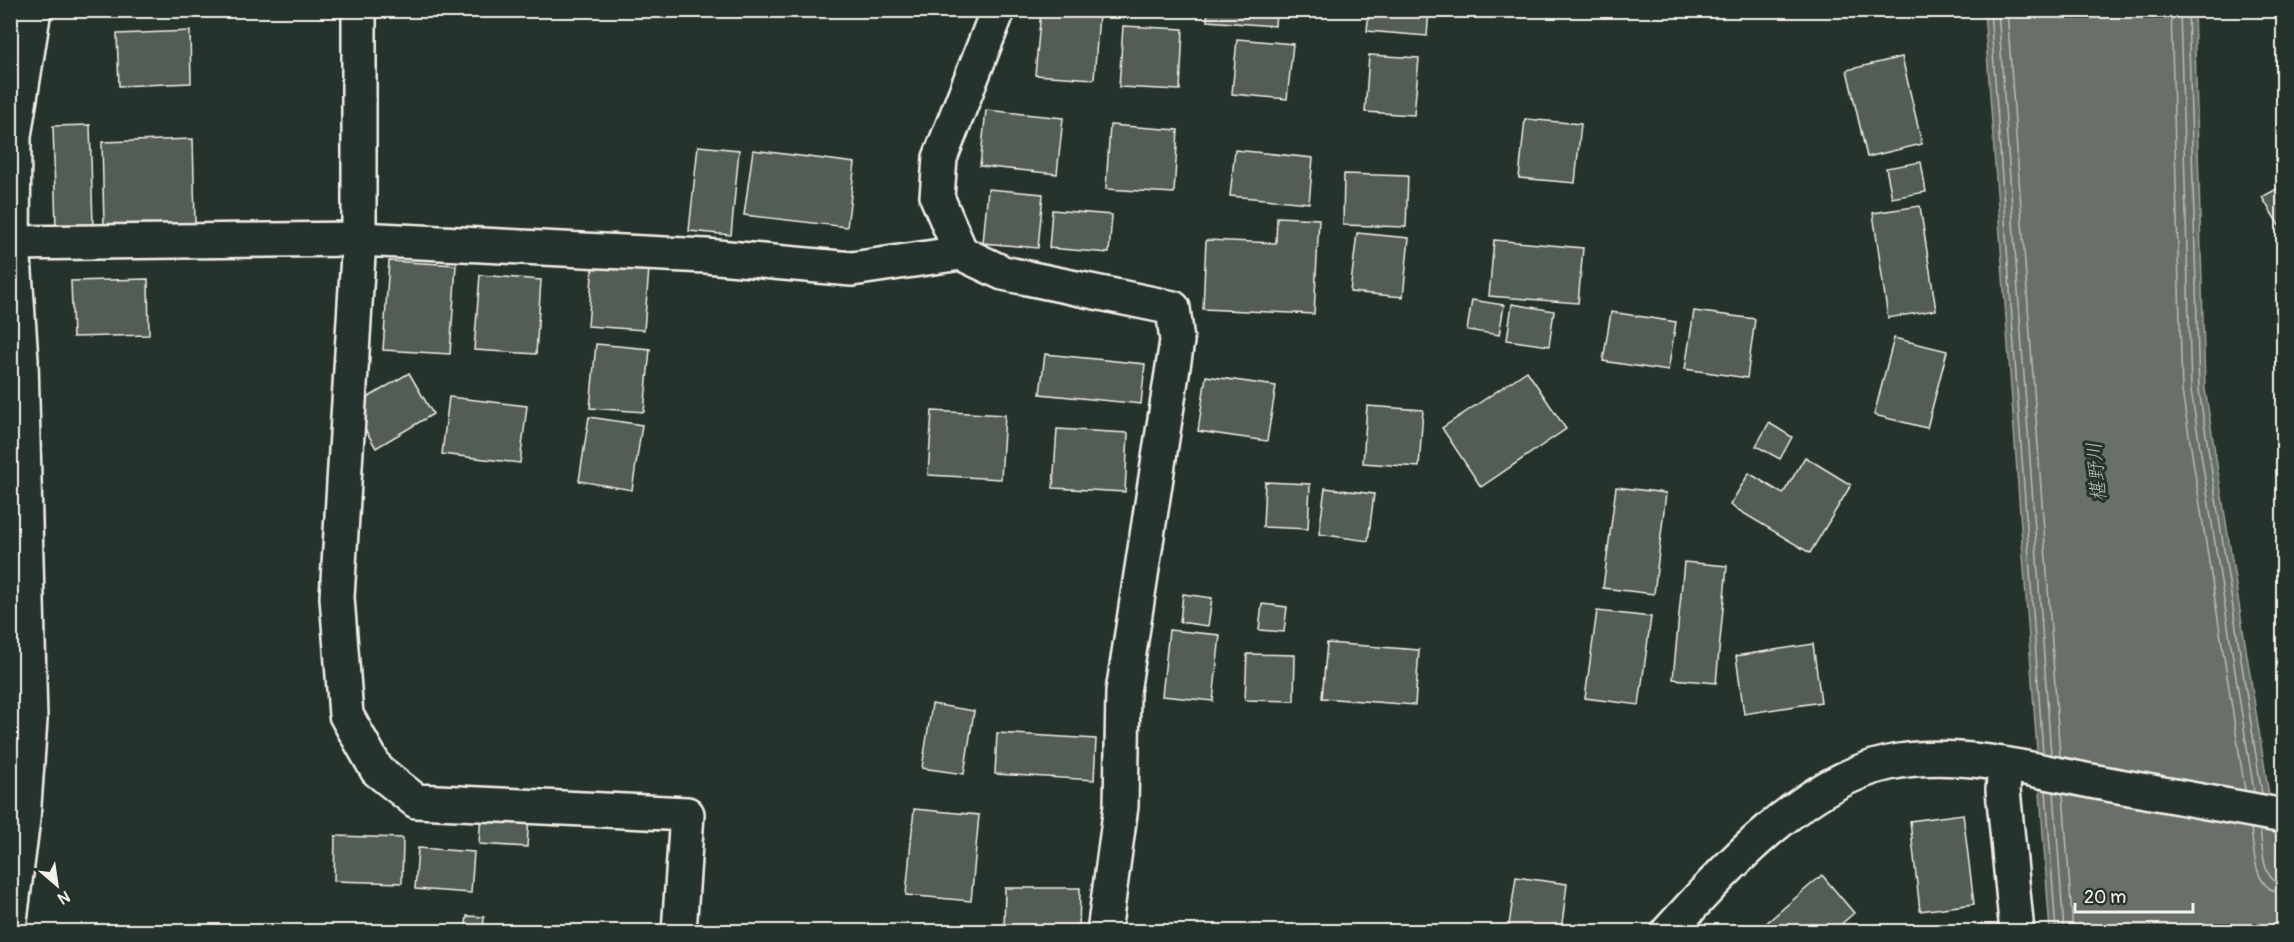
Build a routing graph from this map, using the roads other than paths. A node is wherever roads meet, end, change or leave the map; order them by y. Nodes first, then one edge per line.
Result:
1 (34, 10) edge
2 (359, 10) edge
3 (998, 10) edge
4 (359, 239) junction
5 (12, 243) edge
6 (962, 253) junction
7 (2011, 766) junction
8 (2282, 816) edge
9 (10, 920) edge
10 (679, 932) edge
11 (1104, 932) edge
12 (1668, 932) edge
13 (2017, 932) edge

1 - 5 street
2 - 4 street
3 - 6 street
4 - 5 street
4 - 6 street
4 - 10 street
5 - 9 street
6 - 11 street
7 - 8 street
7 - 12 street
7 - 13 street

